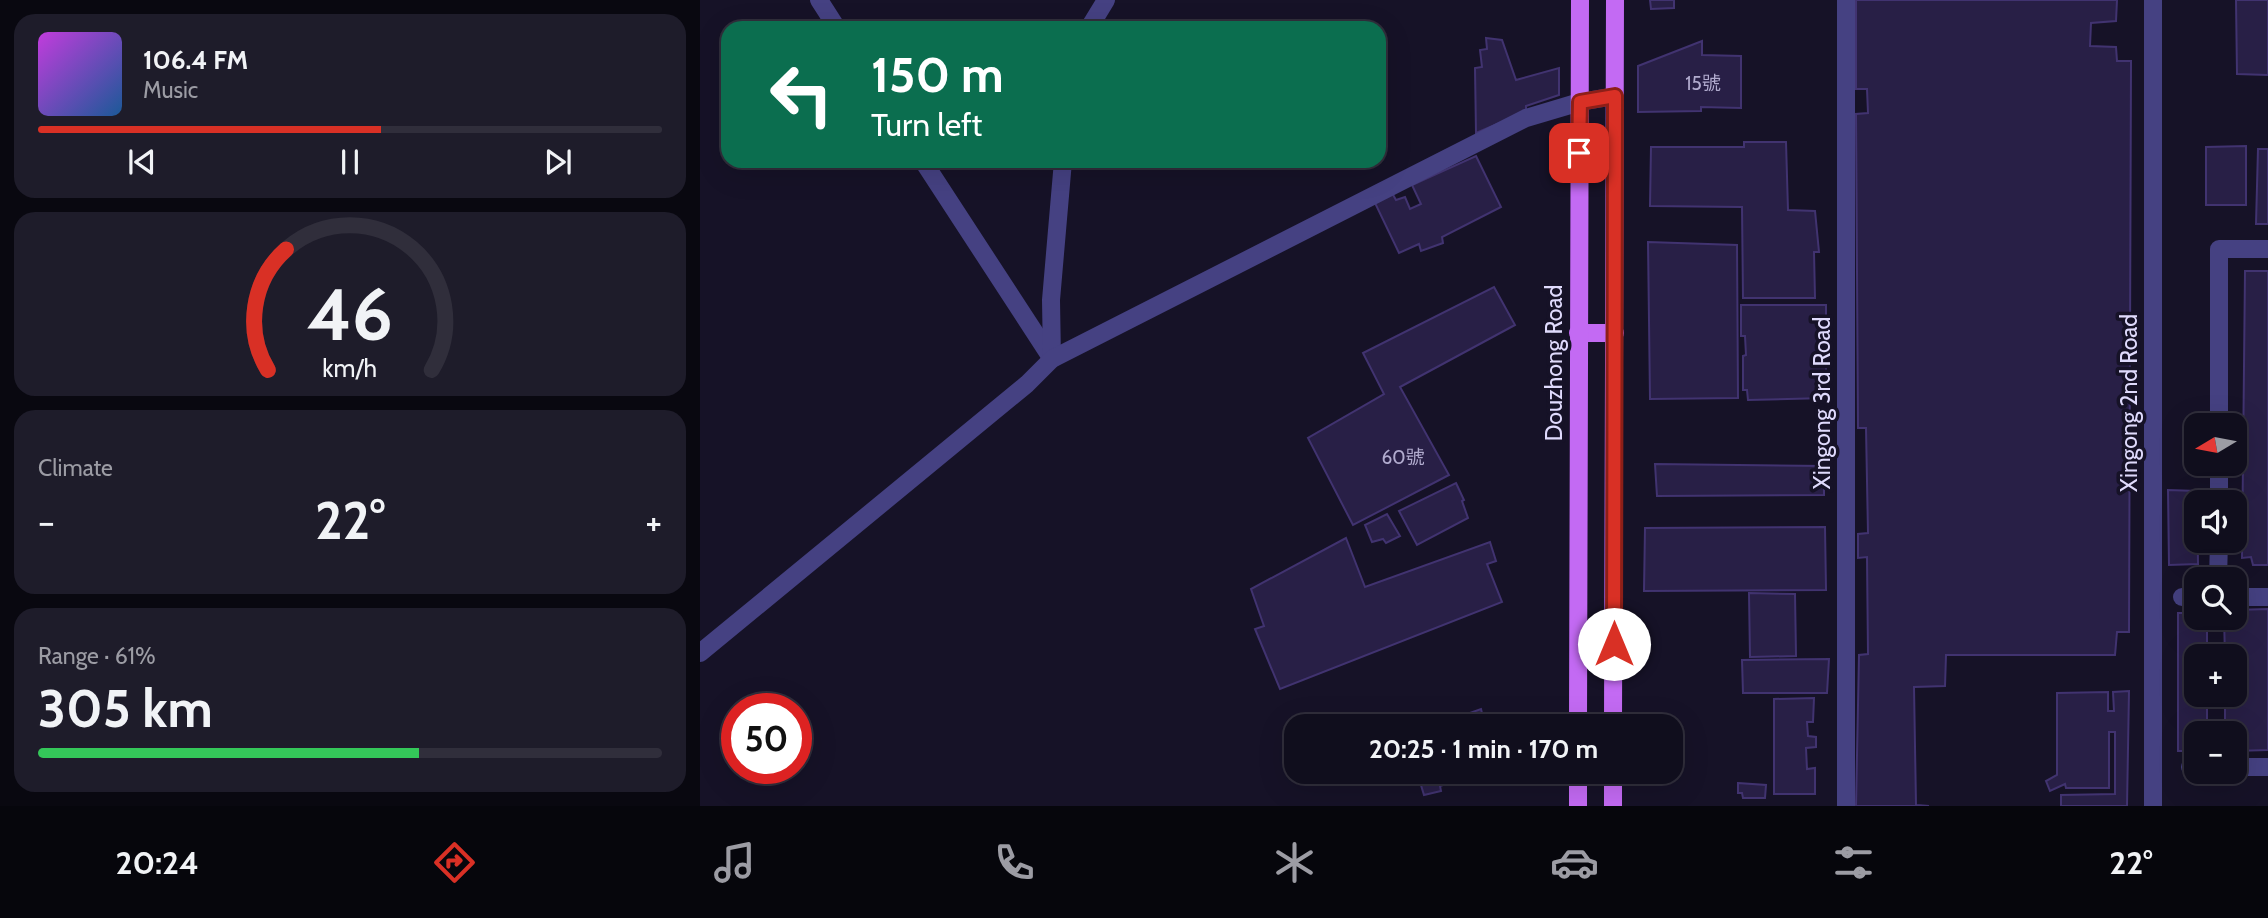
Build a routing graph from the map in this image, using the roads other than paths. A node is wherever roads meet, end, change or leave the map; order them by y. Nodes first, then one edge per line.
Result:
1 (819, 0) edge
2 (1106, 0) edge
3 (1580, 0) edge
4 (1615, 0) edge
5 (1846, 0) edge
6 (2153, 0) edge
7 (832, 21) edge
8 (1092, 21) edge
9 (1615, 96) junction
10 (1580, 102) junction
11 (928, 168) edge
12 (1062, 168) edge
13 (2268, 249) edge
14 (1578, 333) junction
15 (1615, 333) junction
16 (1052, 359) junction
17 (2219, 413) edge
18 (2247, 597) edge
19 (2268, 597) edge
20 (700, 653) edge
21 (1578, 714) edge
22 (1613, 714) edge
23 (2247, 767) edge
24 (2268, 767) edge
25 (1578, 784) edge
26 (1613, 784) edge
27 (1578, 806) edge
28 (1613, 806) edge
29 (1846, 806) edge
30 (2153, 806) edge

1 - 7 street
2 - 8 street
3 - 10 main road, Douzhong Road
4 - 9 main road
5 - 29 street, Xingong 3rd Road
6 - 30 street, Xingong 2nd Road
9 - 10 street
9 - 15 main road
10 - 14 main road, Douzhong Road
10 - 16 street
11 - 16 street
12 - 16 street
13 - 17 street
14 - 15 main road
14 - 21 main road, Douzhong Road
15 - 22 main road
16 - 20 street
18 - 19 street
23 - 24 street
25 - 27 main road
26 - 28 main road

